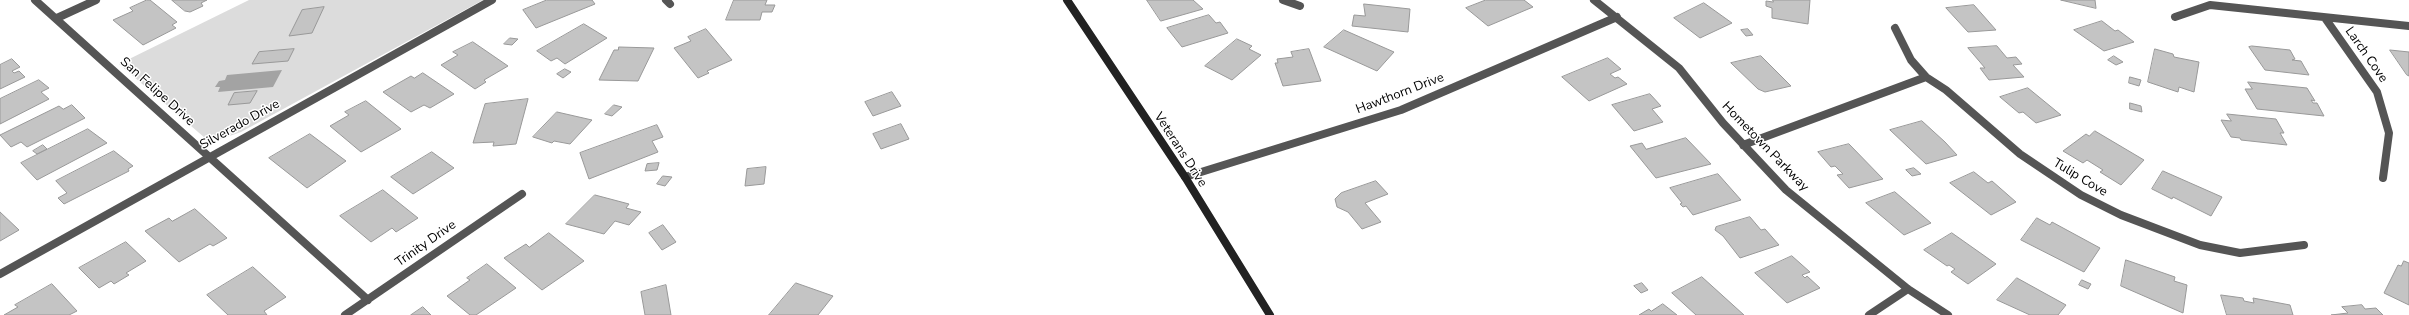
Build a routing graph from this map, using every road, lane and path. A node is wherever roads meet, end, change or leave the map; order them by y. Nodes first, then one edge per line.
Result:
1 (35, 0) edge
2 (96, 0) edge
3 (492, 0) edge
4 (1067, 0) edge
5 (1283, 0) edge
6 (1594, 0) edge
7 (1300, 6) dead end
8 (1616, 17) junction
9 (2175, 17) dead end
10 (57, 18) junction
11 (2325, 18) junction
12 (2409, 26) edge
13 (1895, 28) dead end
14 (1926, 77) junction
15 (1743, 145) junction
16 (209, 156) junction
17 (1185, 177) junction
18 (2383, 178) dead end
19 (522, 194) dead end
20 (2304, 245) dead end
21 (0, 274) edge
22 (1908, 289) junction
23 (368, 300) junction
24 (345, 315) edge
25 (1270, 315) edge
26 (1869, 315) edge
27 (1948, 315) edge

1 - 10 street, San Felipe Drive
2 - 10 street
3 - 16 street, Silverado Drive
4 - 17 main road, Veterans Drive
5 - 7 street
6 - 8 street, Hometown Parkway
8 - 15 street, Hometown Parkway
8 - 17 street, Hawthorn Drive
9 - 11 street
10 - 16 street, San Felipe Drive
11 - 12 street
11 - 18 street, Larch Cove
13 - 14 street, Tulip Cove
14 - 15 street
14 - 20 street, Tulip Cove
15 - 22 street, Hometown Parkway
16 - 21 street, Silverado Drive
16 - 23 street, San Felipe Drive
17 - 25 main road, Veterans Drive
19 - 23 street, Trinity Drive
22 - 26 street
22 - 27 street, Hometown Parkway
23 - 24 street, Trinity Drive

